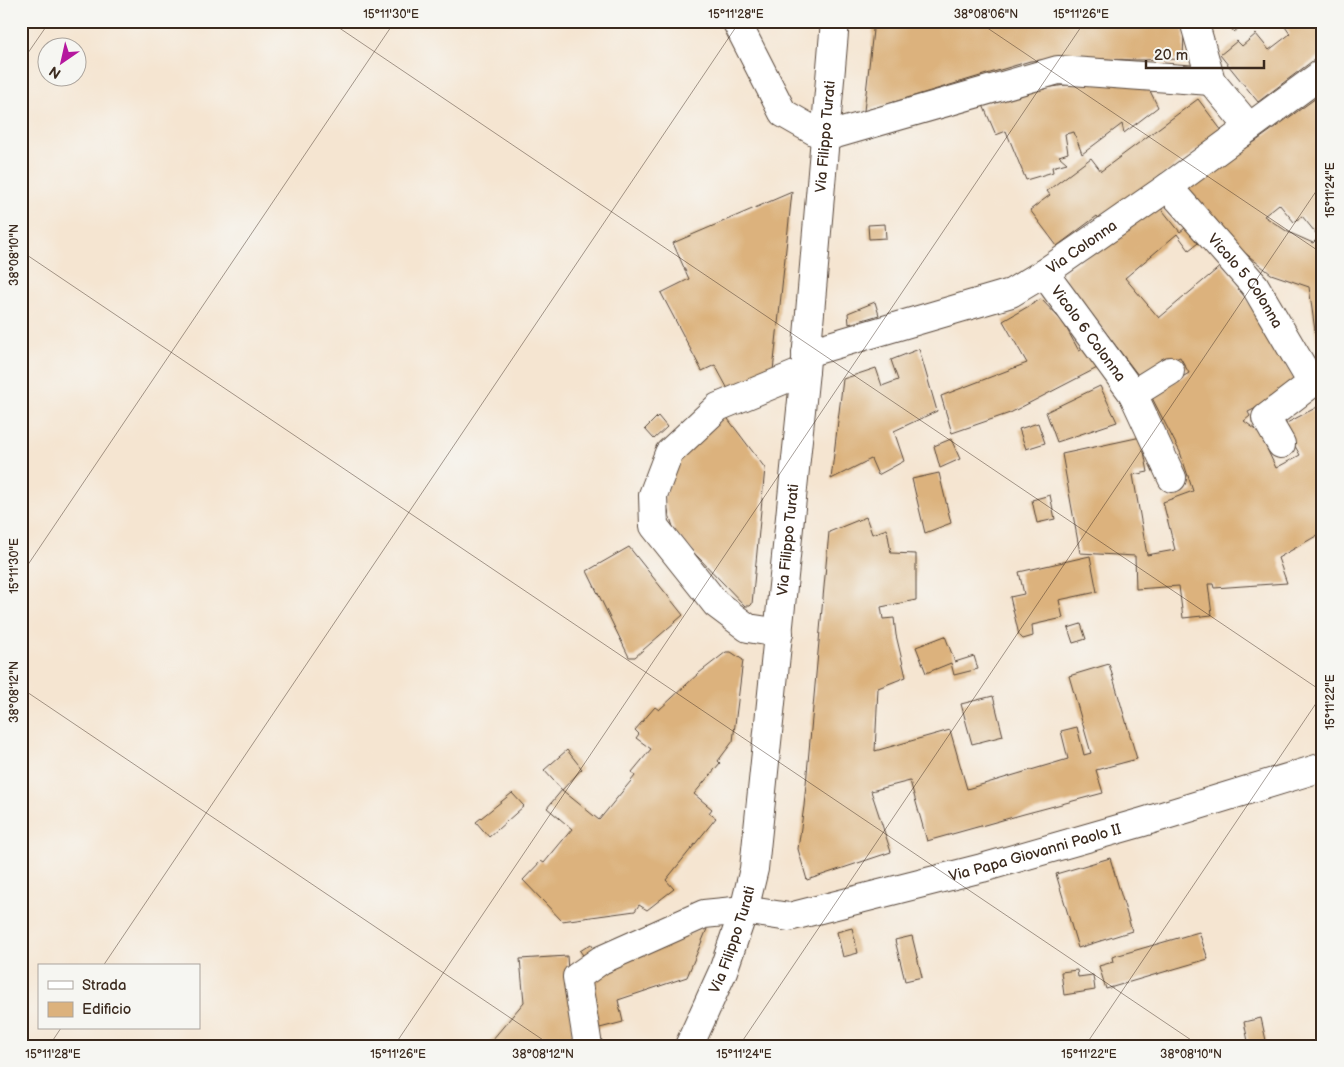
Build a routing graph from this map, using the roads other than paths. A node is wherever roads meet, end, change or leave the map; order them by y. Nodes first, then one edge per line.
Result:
1 (736, 21) edge
2 (835, 21) edge
3 (1194, 21) edge
4 (1323, 73) edge
5 (1211, 81) junction
6 (1249, 127) junction
7 (825, 138) junction
8 (1168, 187) junction
9 (1044, 273) junction
10 (805, 362) junction
11 (1170, 371) dead end
12 (1318, 381) edge
13 (1133, 394) junction
14 (1281, 444) dead end
15 (1172, 478) dead end
16 (779, 633) junction
17 (1323, 766) edge
18 (744, 910) junction
19 (588, 1046) edge
20 (689, 1046) edge

1 - 7 street
2 - 7 street, Via Filippo Turati
3 - 5 street
4 - 6 street, Via Colonna
5 - 6 street
5 - 7 street
6 - 8 street, Via Colonna
7 - 10 street, Via Filippo Turati
8 - 9 street, Via Colonna
8 - 12 street, Vicolo 5 Colonna
9 - 10 street, Via Colonna
9 - 13 street, Vicolo 6 Colonna
10 - 16 street, Via Filippo Turati
10 - 16 street, Via Colonna
11 - 13 street, Vicolo 6 Colonna
12 - 14 street
13 - 15 street, Vicolo 6 Colonna
16 - 18 street, Via Filippo Turati
17 - 18 street, Via Papa Giovanni Paolo II
18 - 19 street, Via Papa Giovanni Paolo II
18 - 20 street, Via Filippo Turati

